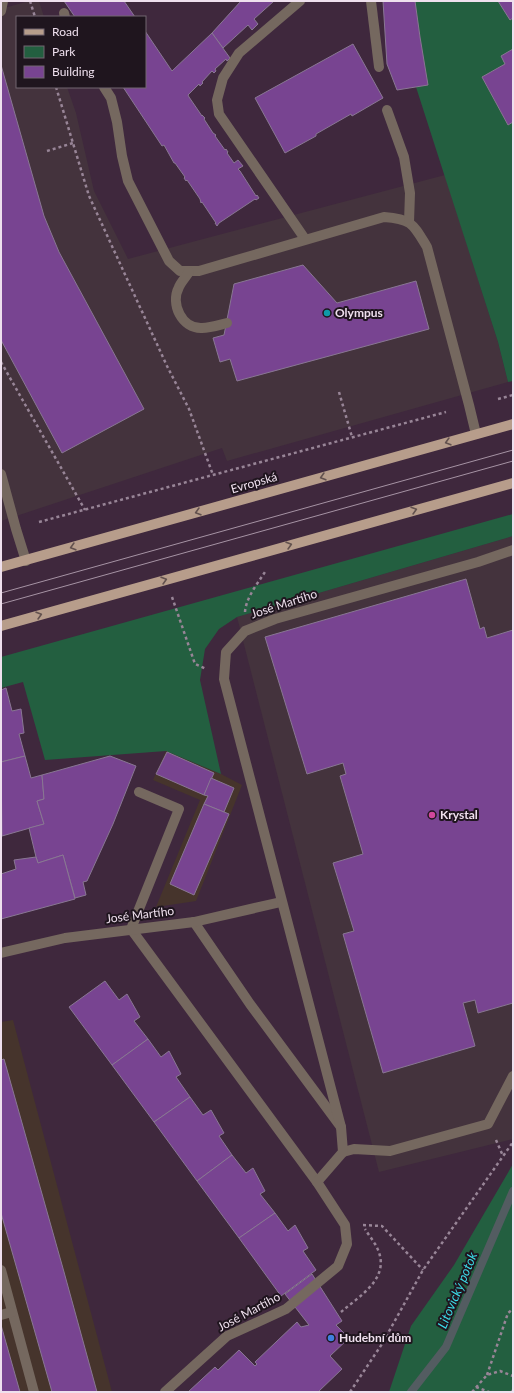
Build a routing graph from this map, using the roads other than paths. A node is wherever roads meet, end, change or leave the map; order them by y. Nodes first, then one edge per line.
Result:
1 (3, 1) edge
2 (300, 1) edge
3 (371, 1) edge
4 (1, 11) edge
5 (379, 67) dead end
6 (105, 88) edge
7 (387, 110) dead end
8 (409, 222) junction
9 (305, 239) junction
10 (189, 272) junction
11 (227, 323) dead end
12 (513, 424) edge
13 (476, 434) junction
14 (1, 474) edge
15 (513, 483) edge
16 (513, 550) edge
17 (26, 560) junction
18 (1, 567) edge
19 (1, 626) edge
20 (139, 792) dead end
21 (281, 902) junction
22 (194, 922) junction
23 (131, 929) junction
24 (1, 953) edge
25 (513, 1076) edge
26 (341, 1128) junction
27 (342, 1152) junction
28 (318, 1182) junction
29 (1, 1270) edge
30 (12, 1312) junction
31 (1, 1315) edge
32 (34, 1392) edge
33 (165, 1392) edge

1 - 4 street
2 - 9 street
3 - 5 street
6 - 10 street
7 - 8 street
8 - 9 street
8 - 13 street
9 - 10 street
10 - 11 street
12 - 13 main road, Evropská
13 -> 17 main road, Evropská
14 - 17 street
19 -> 15 main road
16 - 21 street, José Martího
17 - 18 main road, Evropská
20 - 23 street
21 - 22 street, José Martího
21 - 26 street, José Martího
22 - 23 street, José Martího
22 - 26 street
23 - 24 street, José Martího
23 - 28 street, José Martího
25 - 27 street
26 - 27 street, José Martího
27 - 28 street
28 - 33 street, José Martího
29 - 30 street
30 - 31 street
30 - 32 street

